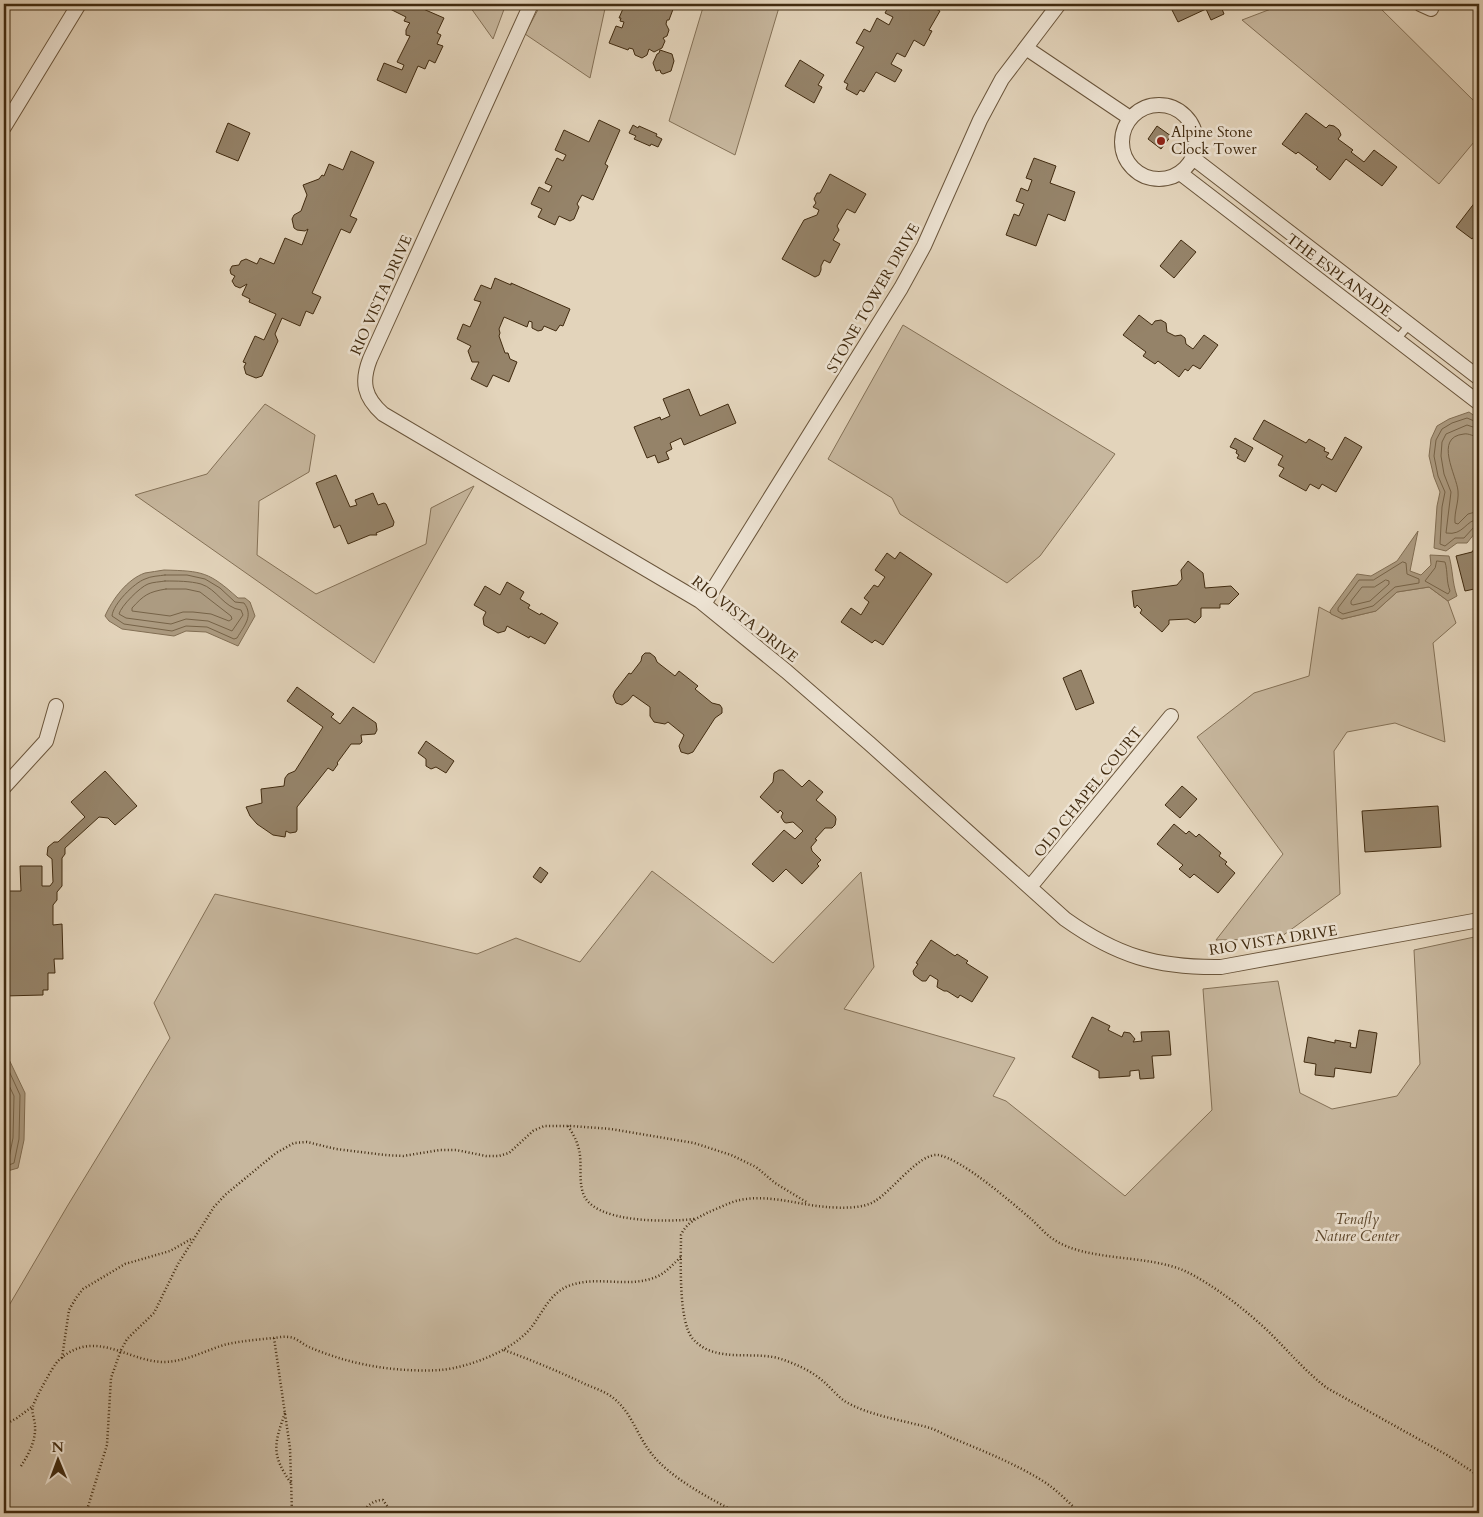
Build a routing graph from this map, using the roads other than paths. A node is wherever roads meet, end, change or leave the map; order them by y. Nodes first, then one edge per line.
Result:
1 (79, 4) edge
2 (531, 4) edge
3 (1059, 4) edge
4 (1026, 48) junction
5 (1130, 118) junction
6 (4, 127) edge
7 (1193, 158) junction
8 (1180, 173) junction
9 (1410, 324) junction
10 (1397, 340) junction
11 (1479, 378) edge
12 (1479, 403) edge
13 (704, 604) junction
14 (56, 706) dead end
15 (1171, 716) dead end
16 (4, 787) edge
17 (1030, 888) junction
18 (1479, 920) edge

1 - 6 street
2 - 13 street, RIO VISTA DRIVE
3 - 4 street, STONE TOWER DRIVE
4 - 5 street
4 - 13 street, STONE TOWER DRIVE
5 - 7 street
5 - 8 street
7 - 8 street
7 - 9 street, THE ESPLANADE
8 - 10 street, THE ESPLANADE
9 - 10 lane
9 - 11 street, THE ESPLANADE
10 - 12 street, THE ESPLANADE
13 - 17 street, RIO VISTA DRIVE
14 - 16 street
15 - 17 street, OLD CHAPEL COURT
17 - 18 street, RIO VISTA DRIVE

